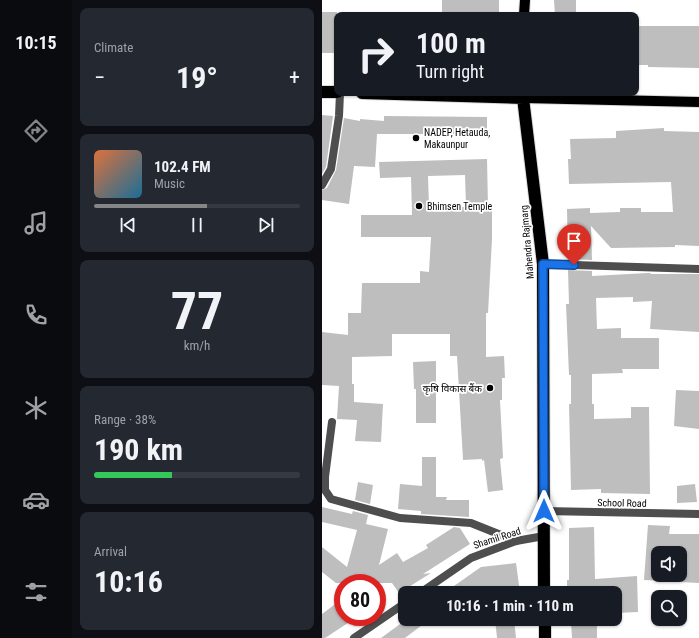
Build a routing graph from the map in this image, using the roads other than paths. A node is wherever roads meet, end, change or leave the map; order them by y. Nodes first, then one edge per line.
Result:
1 (525, 0) edge
2 (524, 12) edge
3 (322, 92) edge
4 (334, 92) edge
5 (340, 96) edge
6 (523, 96) edge
7 (699, 102) edge
8 (322, 185) edge
9 (543, 264) junction
10 (699, 269) edge
11 (332, 422) dead end
12 (544, 511) junction
13 (699, 514) edge
14 (544, 536) junction
15 (516, 541) junction
16 (430, 586) edge
17 (544, 586) edge
18 (398, 608) edge
19 (545, 626) edge
20 (354, 638) edge
21 (545, 638) edge

1 - 2 main road
3 - 4 highway
5 - 8 street
6 - 7 main road
6 - 9 highway, Mahendra Rajmarg
9 - 10 street
9 - 12 highway, Mahendra Rajmarg
11 - 15 street
12 - 13 street, School Road
12 - 14 highway, Mahendra Rajmarg
14 - 15 street, Shamil Road
14 - 17 highway, Mahendra Rajmarg
15 - 16 street, Shamil Road
18 - 20 street
19 - 21 highway

